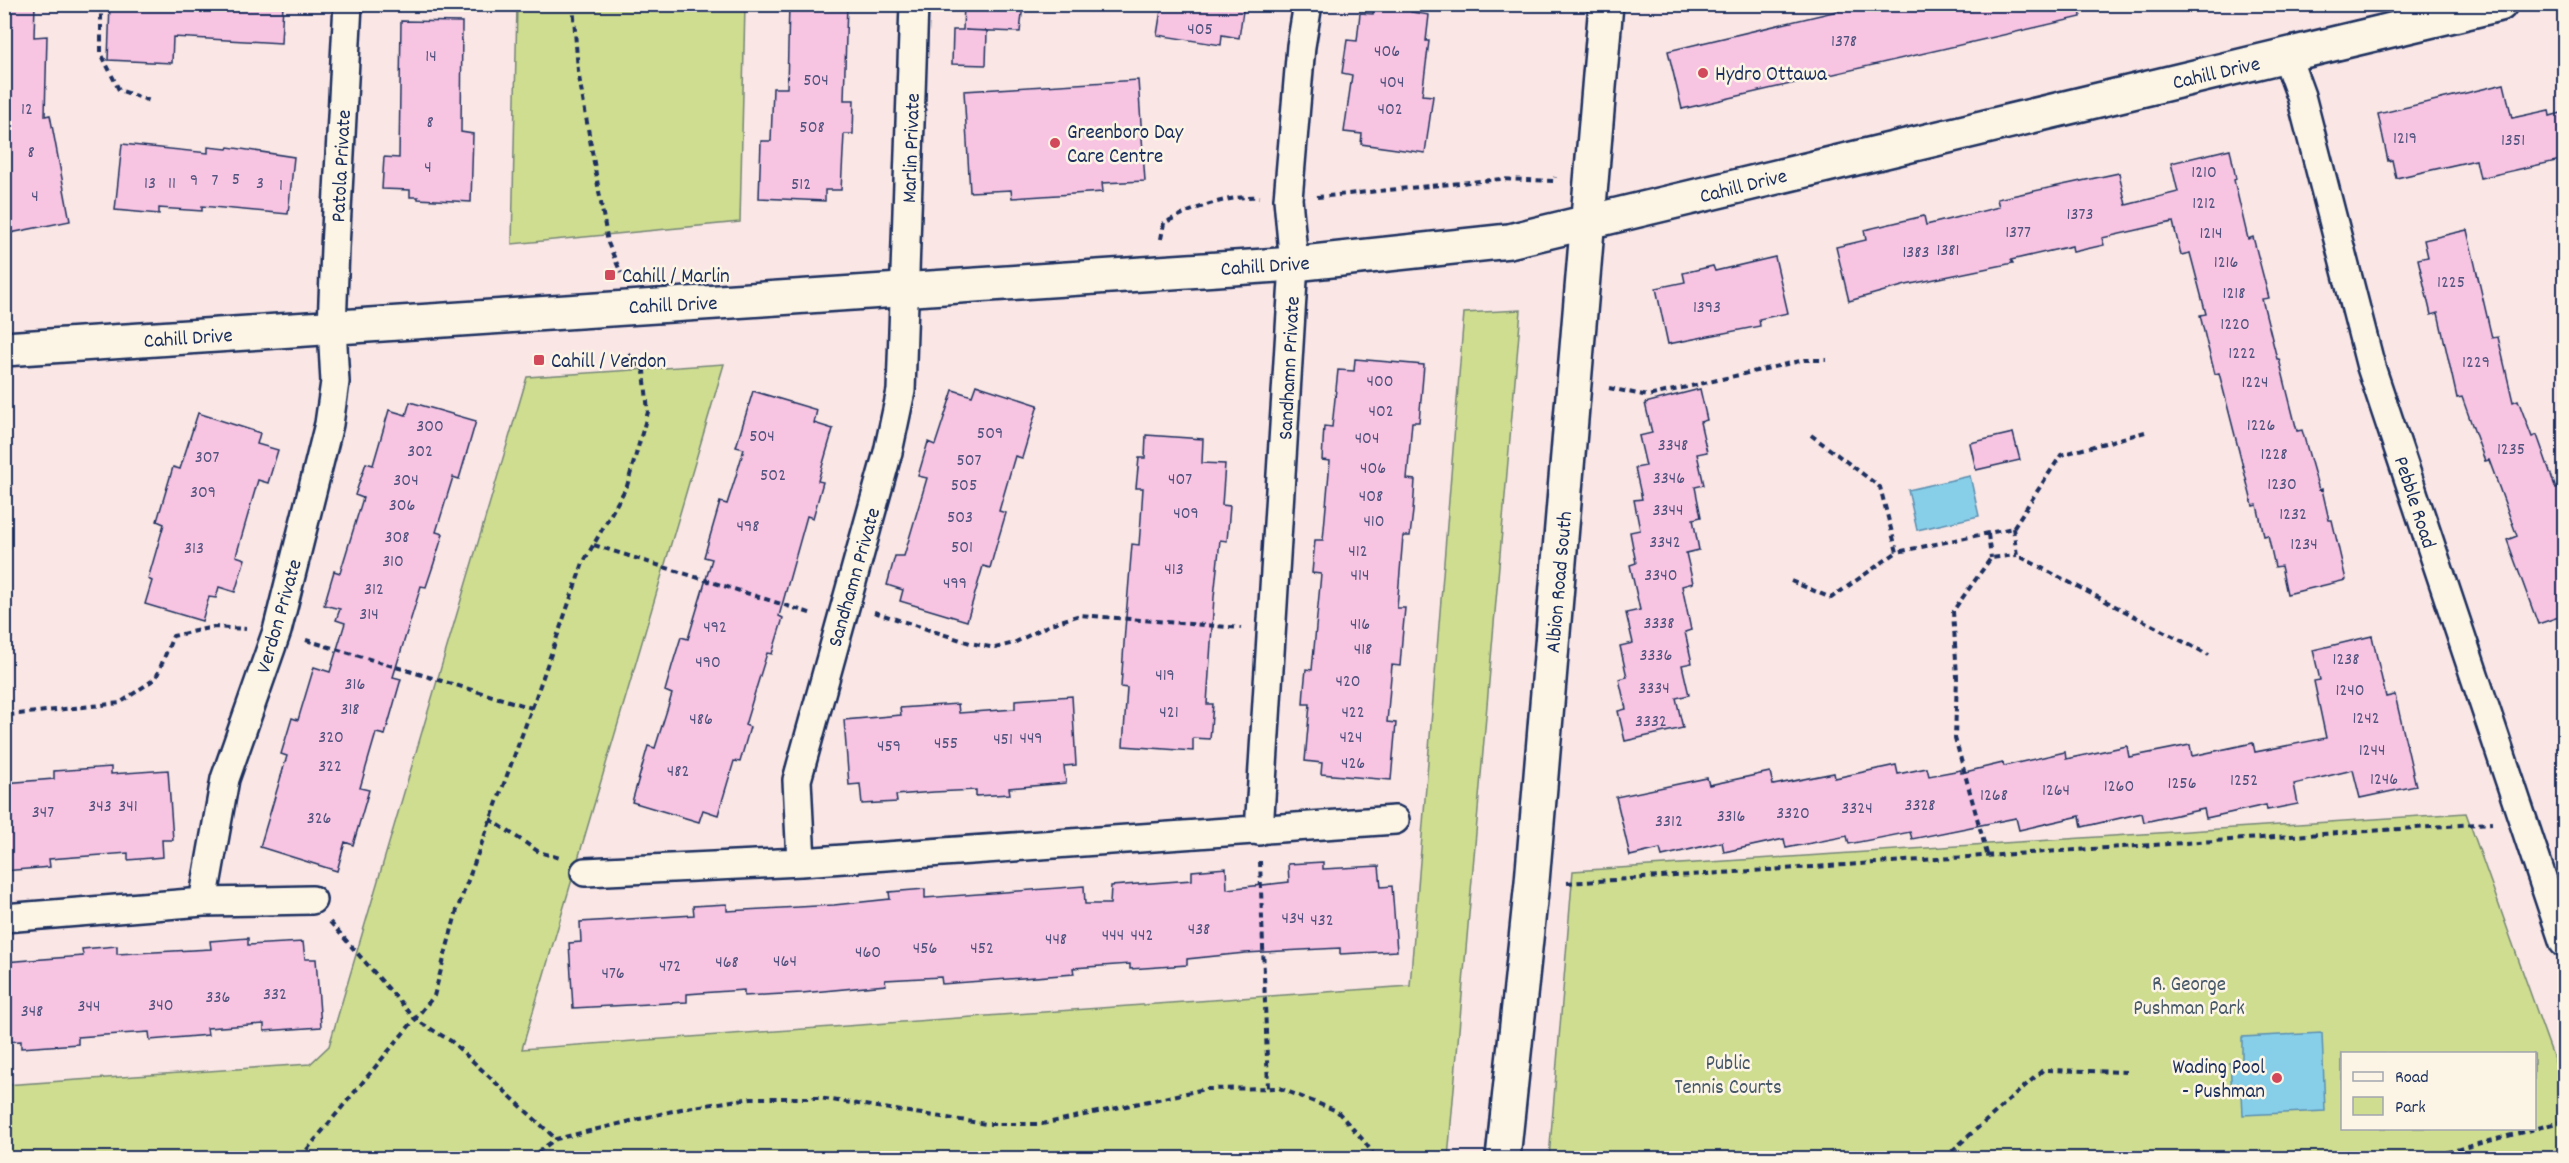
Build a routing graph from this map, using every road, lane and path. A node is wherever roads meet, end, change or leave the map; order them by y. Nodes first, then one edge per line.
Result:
1 (101, 4) edge
2 (348, 4) edge
3 (573, 4) edge
4 (914, 4) edge
5 (1308, 4) edge
6 (1606, 4) edge
7 (2500, 4) edge
8 (2286, 55) junction
9 (150, 101) dead end
10 (1558, 172) dead end
11 (1288, 199) junction
12 (1589, 222) junction
13 (1294, 264) junction
14 (1153, 272) junction
15 (621, 273) dead end
16 (906, 291) junction
17 (332, 327) junction
18 (4, 350) edge
19 (627, 353) dead end
20 (1826, 360) dead end
21 (1609, 388) dead end
22 (2145, 432) dead end
23 (1811, 435) dead end
24 (2013, 528) junction
25 (1988, 534) junction
26 (594, 545) junction
27 (1897, 552) junction
28 (2017, 555) junction
29 (1991, 558) junction
30 (1791, 581) dead end
31 (843, 612) junction
32 (1272, 631) junction
33 (2209, 655) dead end
34 (490, 819) junction
35 (1395, 820) dead end
36 (2523, 821) junction
37 (1259, 831) junction
38 (1987, 854) junction
39 (801, 862) junction
40 (585, 872) joint
41 (1568, 883) dead end
42 (312, 900) joint
43 (203, 902) junction
44 (4, 918) edge
45 (2565, 943) edge
46 (416, 1020) junction
47 (2126, 1072) dead end
48 (1268, 1088) junction
49 (2565, 1121) edge
50 (2536, 1129) edge
51 (2531, 1130) edge
52 (556, 1138) junction
53 (300, 1158) edge
54 (529, 1158) edge
55 (1376, 1158) edge
56 (1503, 1158) edge
57 (1944, 1158) edge
58 (2426, 1158) edge

1 - 9 path
2 - 17 street, Patola Private
3 - 15 path
4 - 16 street, Marlin Private
5 - 11 street
6 - 12 street, Albion Road South
7 - 8 street, Cahill Drive
8 - 12 street, Cahill Drive
8 - 36 street, Pebble Road
10 - 11 path
11 - 13 street
11 - 14 path
12 - 13 street, Cahill Drive
12 - 56 street, Albion Road South
13 - 14 street, Cahill Drive
13 - 32 street, Sandhamn Private
14 - 16 street, Cahill Drive
16 - 17 street, Cahill Drive
16 - 31 street, Sandhamn Private
17 - 18 street, Cahill Drive
17 - 43 street, Verdon Private
19 - 26 path
20 - 21 path
22 - 24 path
23 - 27 path
24 - 25 path
24 - 28 path
25 - 27 path
25 - 29 path
26 - 31 path
26 - 34 path
27 - 30 path
28 - 29 path
28 - 33 path
29 - 38 path
31 - 32 path
31 - 39 street, Sandhamn Private
32 - 37 street, Sandhamn Private
34 - 40 path
34 - 46 path
35 - 37 street
36 - 38 path
36 - 45 street, Pebble Road
37 - 39 street
37 - 48 path
38 - 41 path
39 - 40 street
42 - 43 street
42 - 46 path
43 - 44 street
46 - 52 path
46 - 53 path
47 - 57 path
48 - 52 path
48 - 55 path
49 - 50 path
51 - 58 path
52 - 54 path

